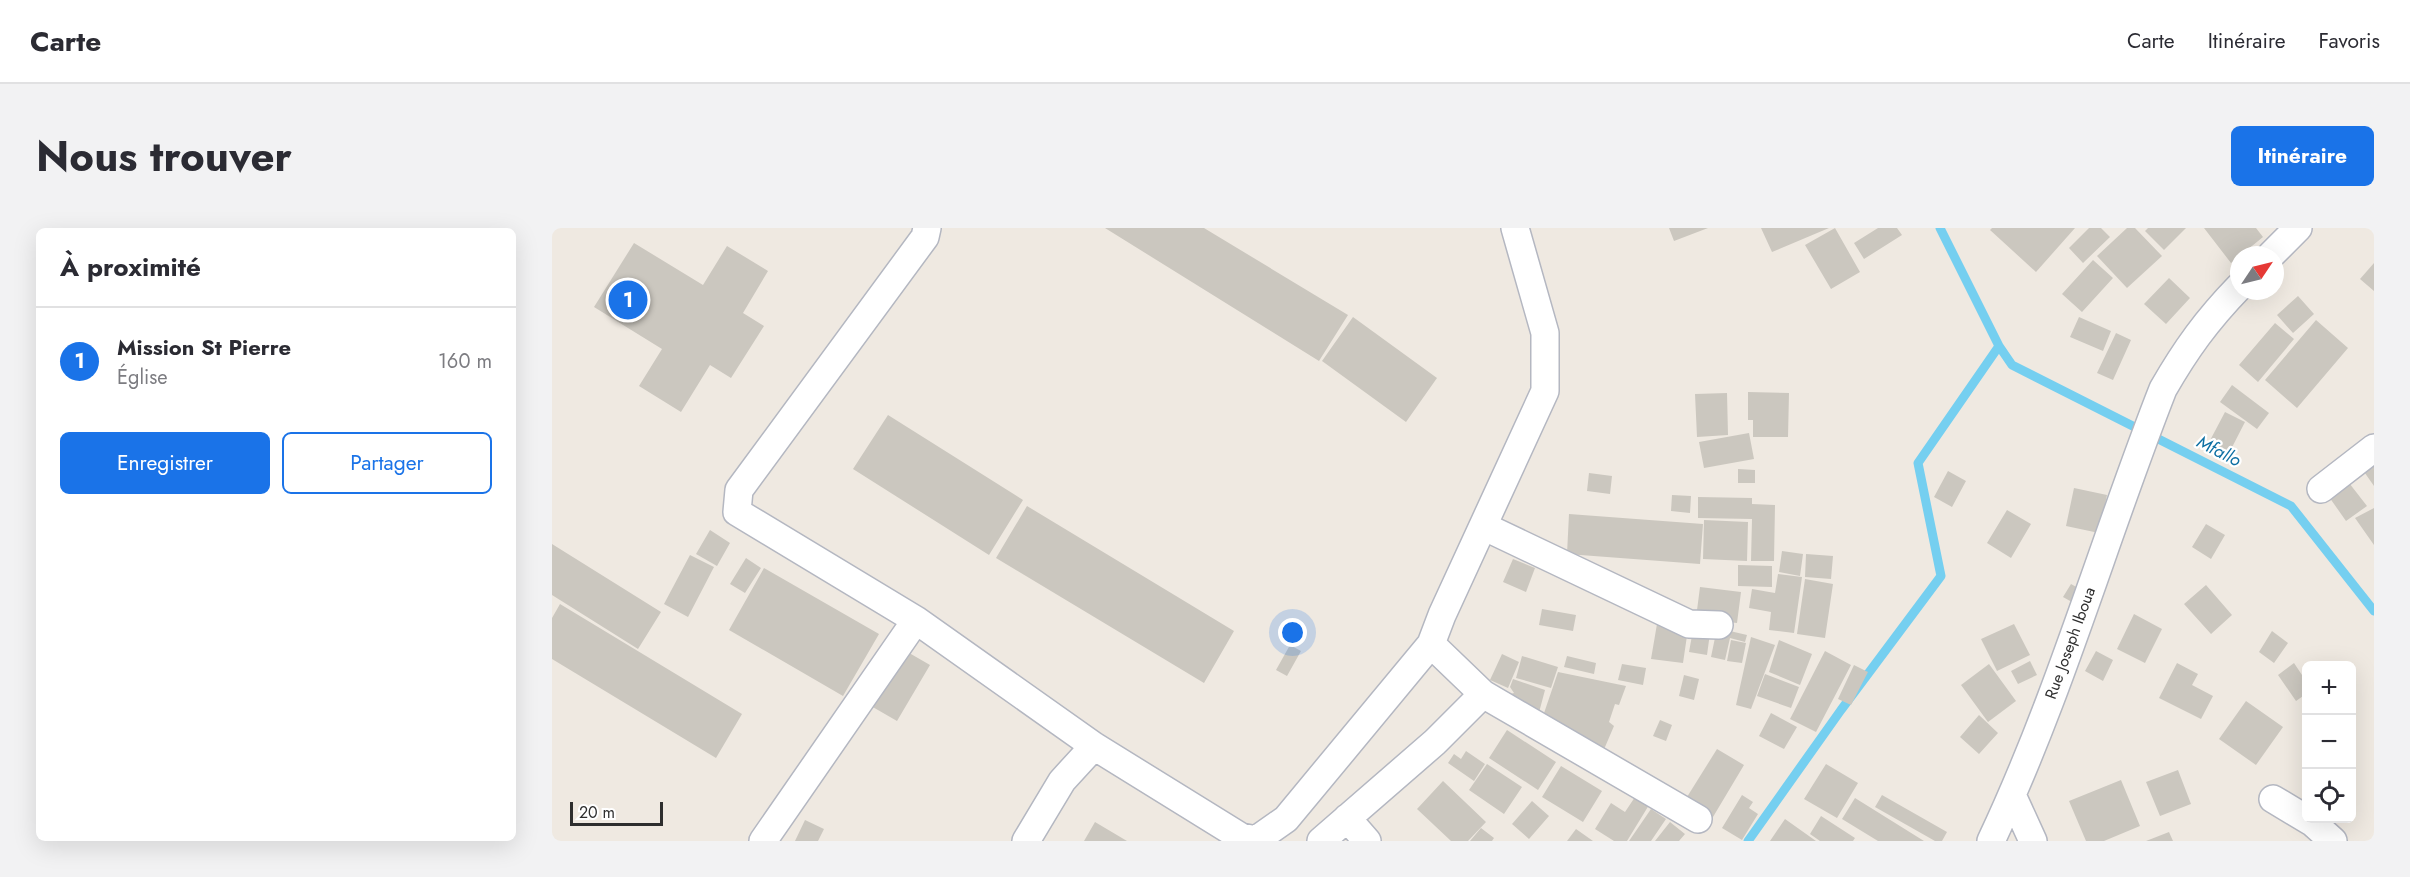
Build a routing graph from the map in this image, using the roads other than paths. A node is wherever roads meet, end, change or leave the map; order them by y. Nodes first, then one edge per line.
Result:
1 (927, 228) edge
2 (1515, 228) edge
3 (2298, 228) edge
4 (2280, 246) edge
5 (2230, 296) edge
6 (2374, 448) edge
7 (2321, 489) dead end
8 (1483, 526) junction
9 (915, 620) junction
10 (1719, 625) dead end
11 (1431, 644) junction
12 (1483, 694) junction
13 (1094, 746) junction
14 (2012, 795) junction
15 (2273, 799) dead end
16 (1347, 818) junction
17 (1698, 819) dead end
18 (763, 841) edge
19 (1026, 841) edge
20 (1321, 841) edge
21 (1367, 841) edge
22 (1991, 841) edge
23 (2033, 841) edge
24 (2333, 841) edge

1 - 9 street
2 - 8 street
3 - 4 street
5 - 14 street, Rue Joseph Iboua
6 - 7 street
8 - 10 street
8 - 11 street
9 - 13 street
9 - 18 street
11 - 12 street
11 - 13 street
12 - 16 street
12 - 17 street
13 - 19 street
14 - 22 street, Rue Joseph Iboua
14 - 23 street
15 - 24 street
16 - 20 street
16 - 21 street

